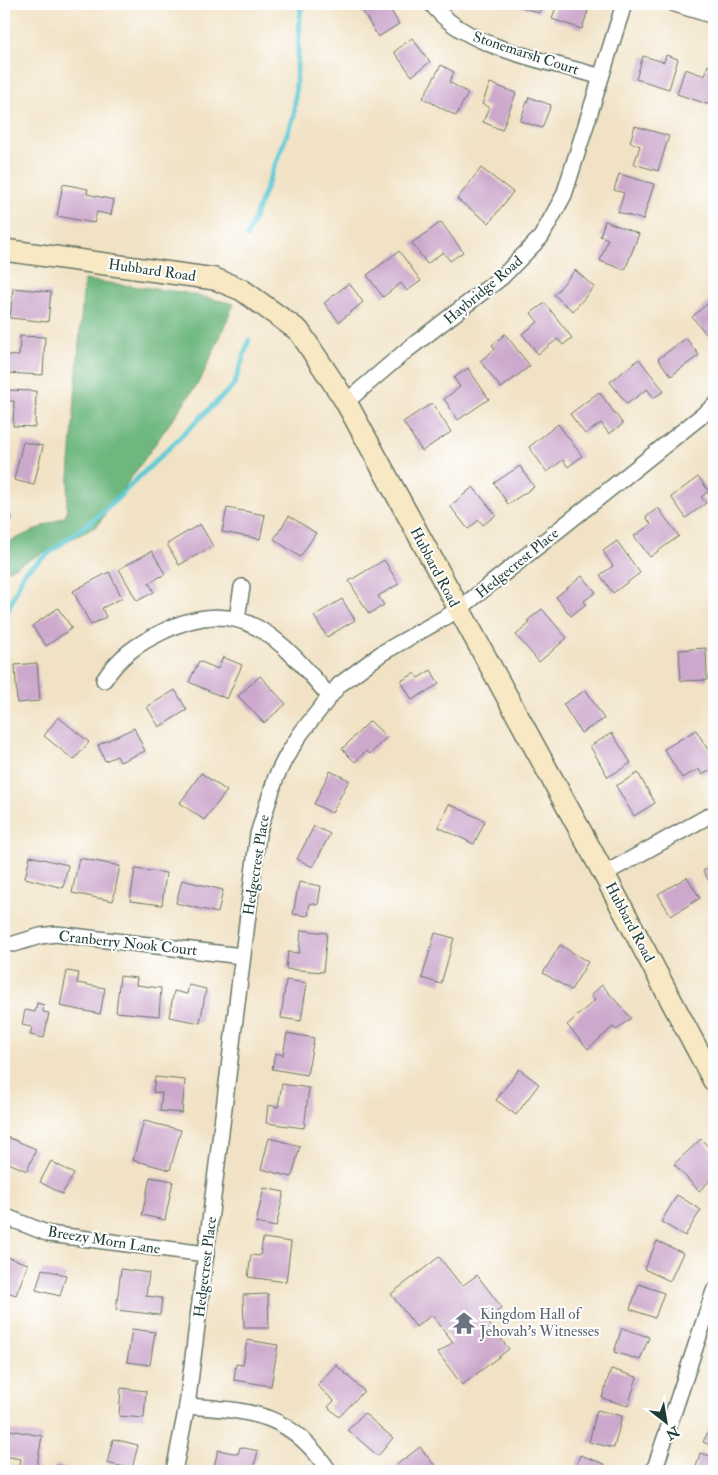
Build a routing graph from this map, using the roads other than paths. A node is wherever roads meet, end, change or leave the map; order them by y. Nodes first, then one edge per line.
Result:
1 (432, 4) edge
2 (624, 4) edge
3 (675, 4) edge
4 (714, 16) edge
5 (601, 77) junction
6 (4, 250) edge
7 (346, 402) junction
8 (714, 406) edge
9 (242, 587) dead end
10 (458, 610) junction
11 (237, 618) junction
12 (104, 680) dead end
13 (329, 696) junction
14 (714, 813) edge
15 (604, 874) junction
16 (14, 944) dead end
17 (242, 956) junction
18 (714, 1081) edge
19 (4, 1216) edge
20 (206, 1254) junction
21 (714, 1291) edge
22 (187, 1406) junction
23 (174, 1471) edge
24 (329, 1471) edge
25 (654, 1471) edge

1 - 5 street, Stonemarsh Court
2 - 5 street, Haybridge Road
3 - 4 street
5 - 7 street, Haybridge Road
6 - 7 main road, Hubbard Road
7 - 10 main road, Hubbard Road
8 - 10 street, Hedgecrest Place
9 - 11 street
10 - 13 street, Hedgecrest Place
10 - 15 main road, Hubbard Road
11 - 12 street
11 - 13 street
13 - 17 street, Hedgecrest Place
14 - 15 street
15 - 18 main road, Hubbard Road
16 - 17 street, Cranberry Nook Court
17 - 20 street, Hedgecrest Place
19 - 20 street, Breezy Morn Lane
20 - 22 street, Hedgecrest Place
21 - 25 street
22 - 23 street, Hedgecrest Place
22 - 24 street

